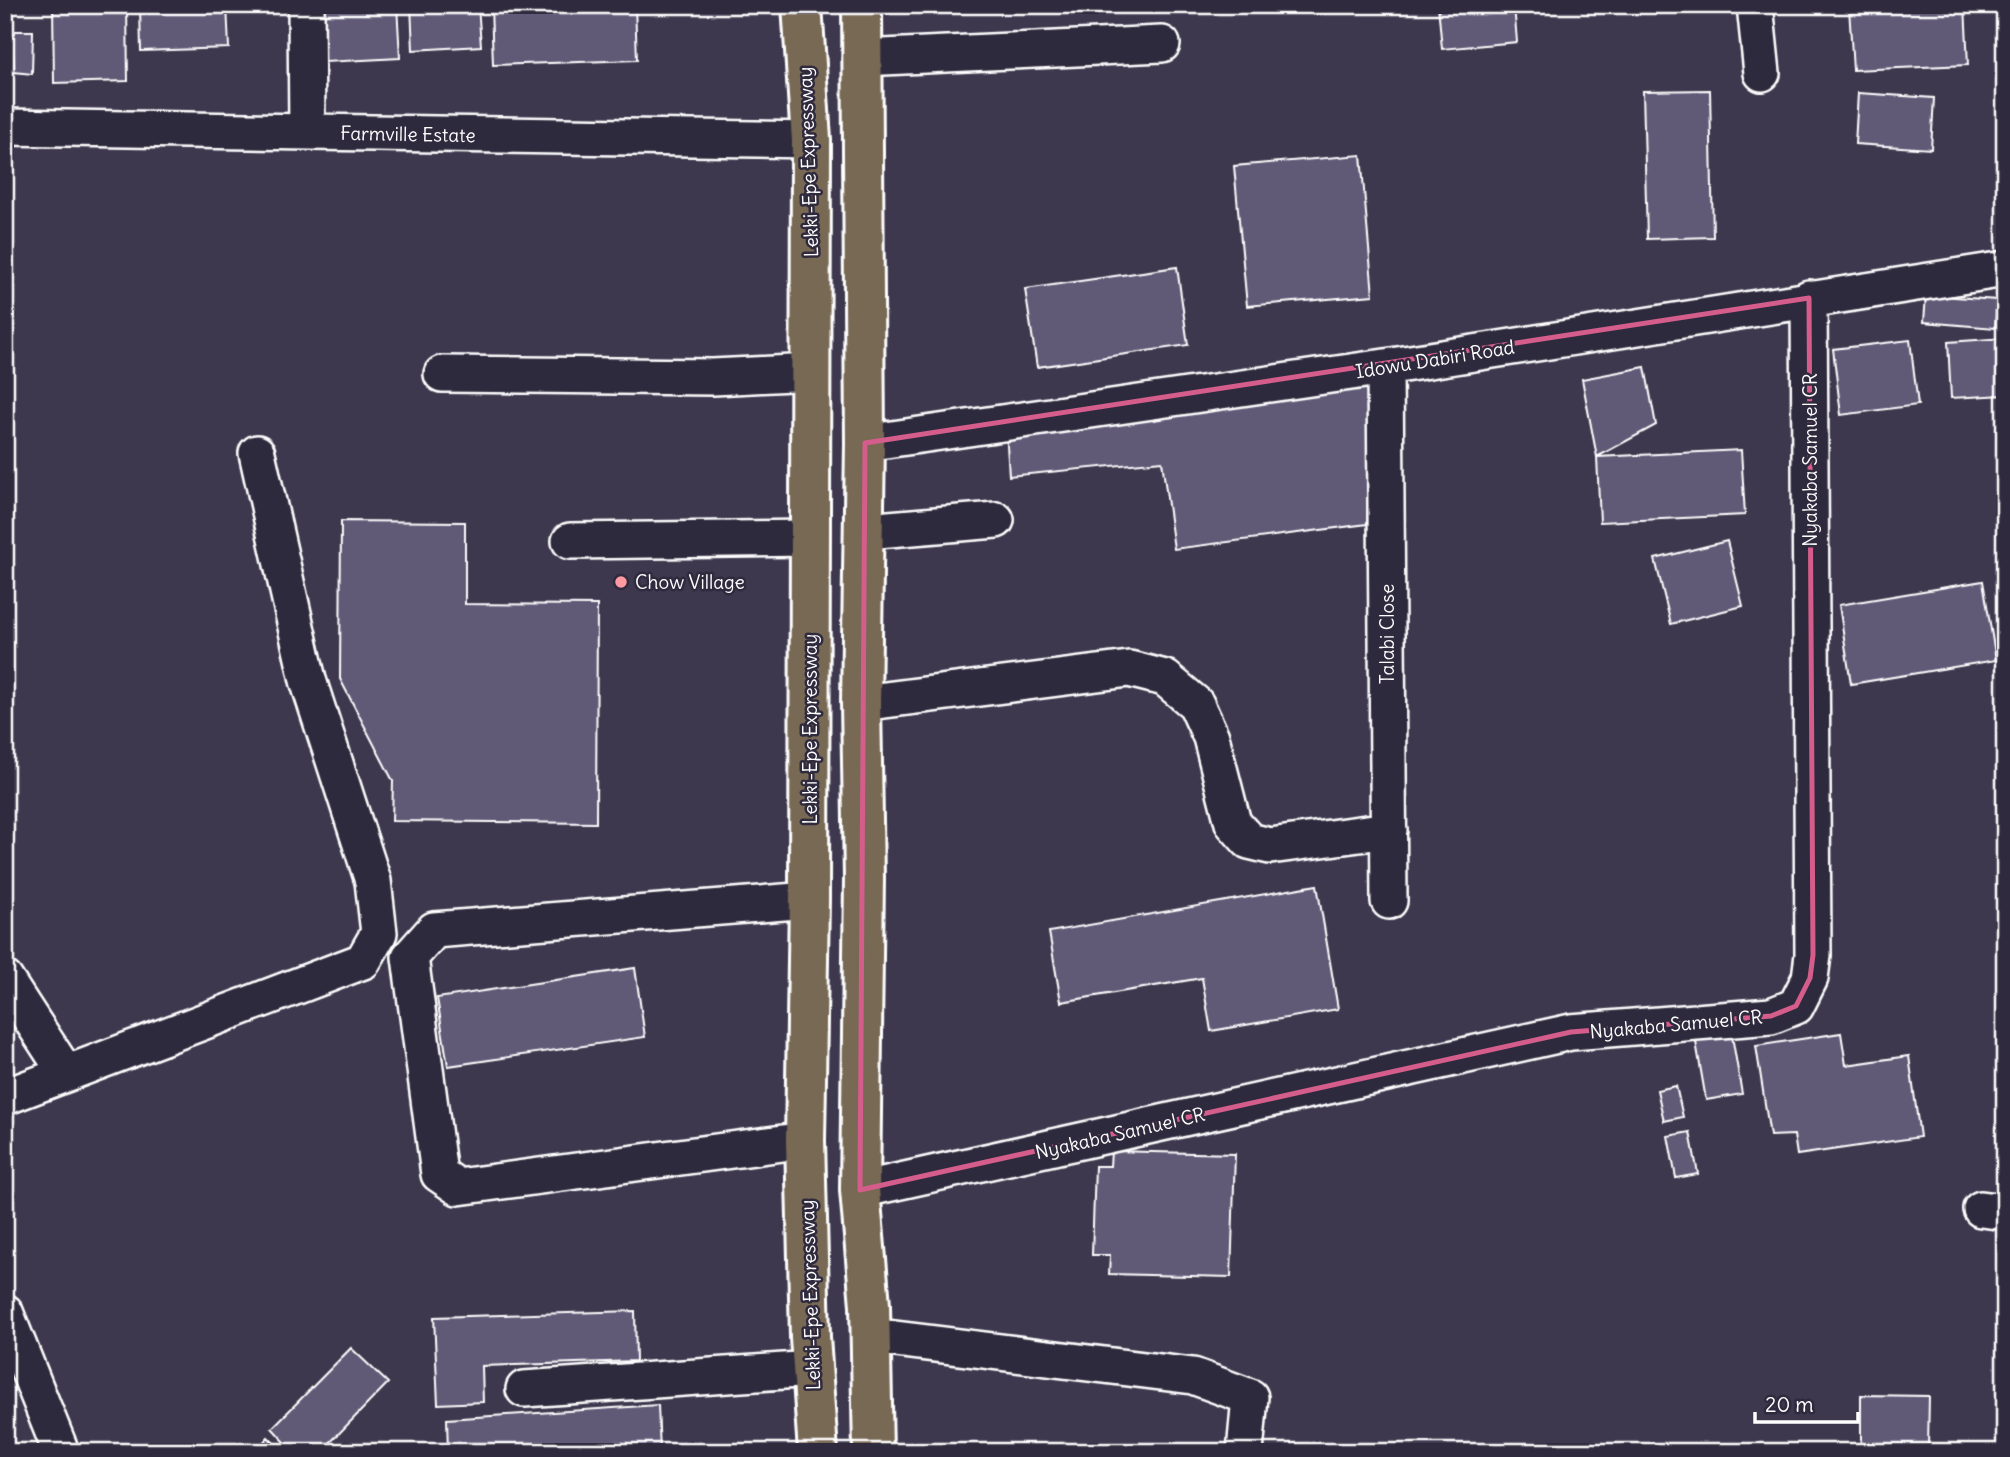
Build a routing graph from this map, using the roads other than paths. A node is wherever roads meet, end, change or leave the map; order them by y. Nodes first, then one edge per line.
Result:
1 (306, 5) edge
2 (802, 5) edge
3 (862, 5) edge
4 (1755, 5) edge
5 (1161, 44) dead end
6 (862, 58) junction
7 (1762, 73) dead end
8 (5, 127) edge
9 (307, 132) junction
10 (811, 140) junction
11 (2005, 268) edge
12 (1809, 299) junction
13 (1385, 367) junction
14 (811, 372) junction
15 (442, 374) dead end
16 (865, 443) junction
17 (257, 453) dead end
18 (996, 520) dead end
19 (865, 531) junction
20 (810, 538) junction
21 (570, 541) dead end
22 (861, 703) junction
23 (1388, 830) junction
24 (809, 900) junction
25 (1389, 901) dead end
26 (5, 979) edge
27 (66, 1073) junction
28 (5, 1097) edge
29 (805, 1140) junction
30 (860, 1191) junction
31 (5, 1312) edge
32 (871, 1336) junction
33 (813, 1369) junction
34 (524, 1389) dead end
35 (61, 1452) edge
36 (818, 1452) edge
37 (873, 1452) edge
38 (1245, 1452) edge

1 - 9 street
2 - 10 highway, Lekki-Epe Expressway
3 - 6 highway
4 - 7 street
5 - 6 street
6 - 16 highway
8 - 9 street, Farmville Estate
9 - 10 street, Farmville Estate
10 - 14 highway, Lekki-Epe Expressway
11 - 12 street, Idowu Dabiri Road
12 - 13 street, Idowu Dabiri Road
12 - 30 street, Nyakaba Samuel CR
13 - 16 street, Idowu Dabiri Road
13 - 23 street, Talabi Close
14 - 15 street
14 - 20 highway, Lekki-Epe Expressway
16 - 19 highway
17 - 27 street
18 - 19 street
19 - 22 highway
20 - 21 street
20 - 24 highway, Lekki-Epe Expressway
22 - 23 street
22 - 30 highway
23 - 25 street, Talabi Close
24 - 29 highway, Lekki-Epe Expressway
24 - 29 street
26 - 27 street
27 - 28 street
29 - 33 highway, Lekki-Epe Expressway
30 - 32 highway
31 - 35 street
32 - 37 highway
32 - 38 street
33 - 34 street
33 - 36 highway, Lekki-Epe Expressway

